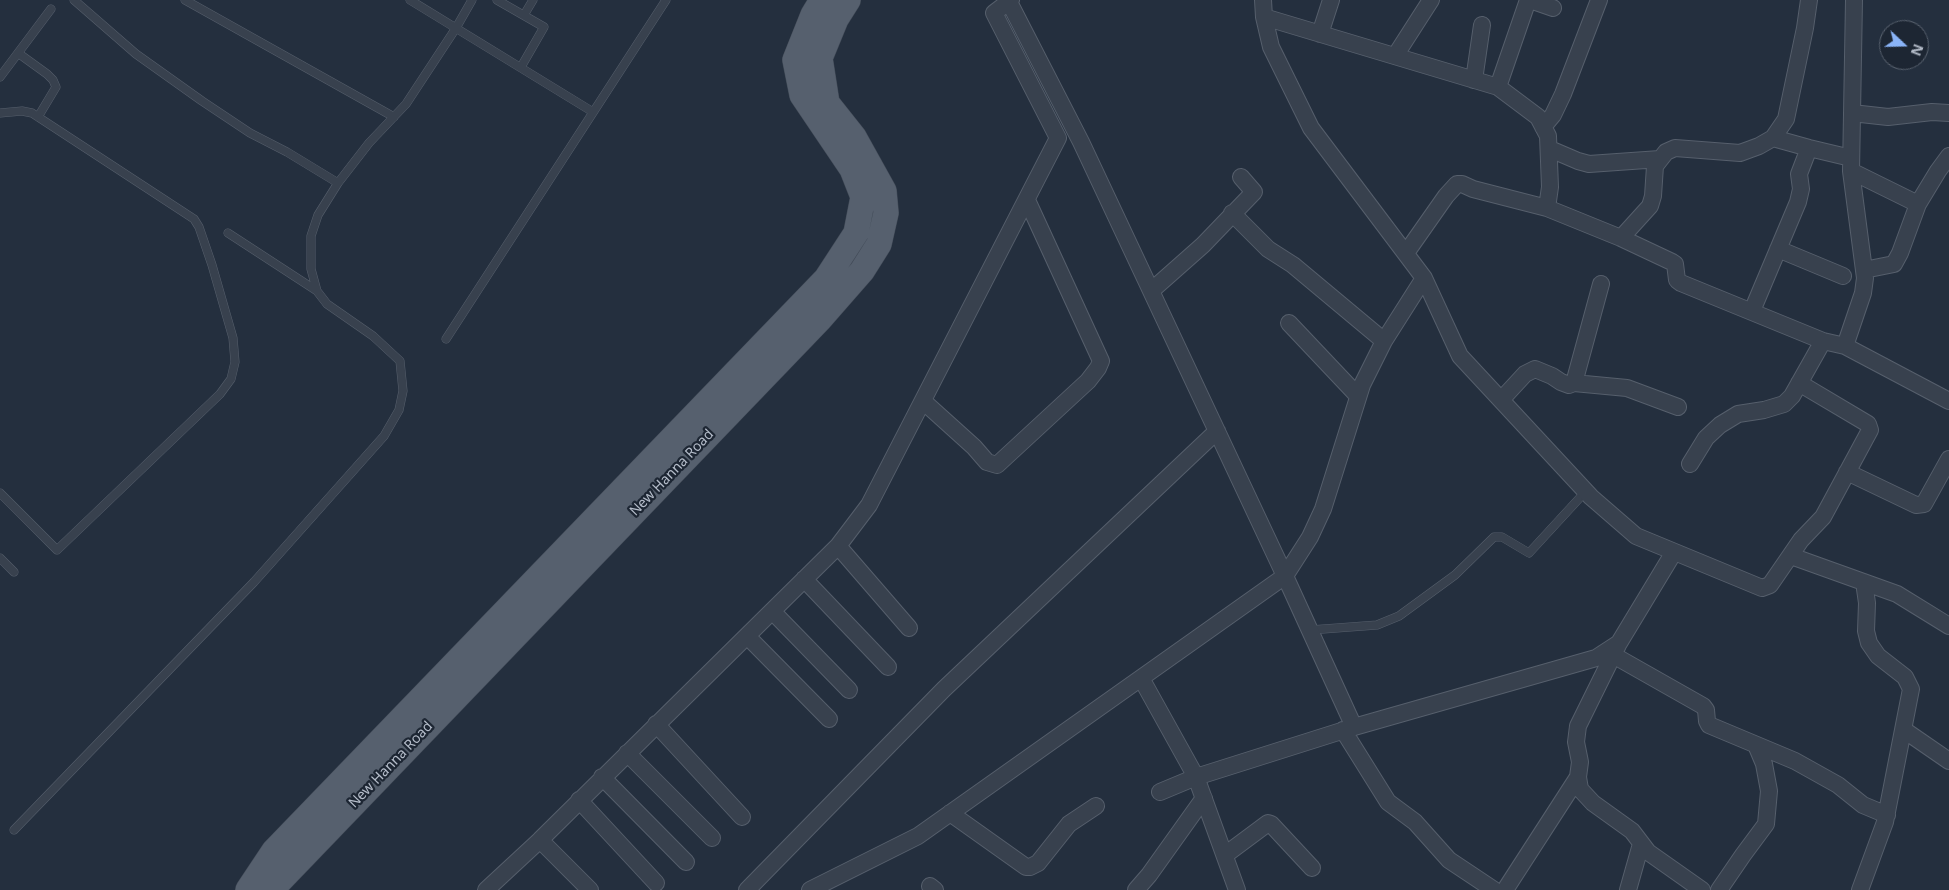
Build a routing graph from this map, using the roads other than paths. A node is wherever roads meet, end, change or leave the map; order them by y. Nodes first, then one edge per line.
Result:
1 (74, 0) edge
2 (184, 0) edge
3 (410, 0) edge
4 (472, 0) edge
5 (497, 0) edge
6 (533, 0) edge
7 (666, 0) edge
8 (822, 0) edge
9 (848, 0) edge
10 (1263, 0) edge
11 (1331, 0) edge
12 (1431, 0) edge
13 (1529, 0) edge
14 (1599, 0) edge
15 (1809, 0) edge
16 (1854, 0) edge
17 (1010, 1) edge
18 (1552, 8) dead end
19 (51, 9) dead end
20 (524, 15) junction
21 (1264, 17) junction
22 (1482, 25) dead end
23 (456, 28) junction
24 (1320, 34) junction
25 (18, 53) junction
26 (1394, 56) junction
27 (521, 67) junction
28 (0, 77) edge
29 (1474, 80) junction
30 (1498, 87) junction
31 (593, 112) junction
32 (0, 113) edge
33 (1852, 113) junction
34 (1949, 113) edge
35 (38, 117) junction
36 (394, 118) junction
37 (1544, 127) junction
38 (1773, 138) junction
39 (1808, 148) junction
40 (1550, 149) junction
41 (1949, 156) edge
42 (1660, 159) junction
43 (1851, 164) junction
44 (1241, 177) dead end
45 (338, 184) junction
46 (1027, 200) junction
47 (1918, 204) junction
48 (1547, 208) junction
49 (1232, 212) junction
50 (228, 233) dead end
51 (1621, 238) junction
52 (1778, 249) junction
53 (1406, 254) junction
54 (1864, 270) junction
55 (1844, 276) dead end
56 (1424, 278) junction
57 (1601, 284) dead end
58 (317, 291) junction
59 (1151, 291) junction
60 (1752, 311) junction
61 (1289, 322) dead end
62 (446, 339) dead end
63 (1384, 341) junction
64 (1823, 341) junction
65 (1845, 346) junction
66 (1574, 383) junction
67 (1799, 384) junction
68 (1358, 396) junction
69 (1502, 400) junction
70 (1949, 401) edge
71 (923, 402) junction
72 (1678, 407) dead end
73 (1217, 431) junction
74 (1949, 459) edge
75 (1690, 464) dead end
76 (1847, 472) junction
77 (1586, 491) junction
78 (0, 493) edge
79 (838, 546) junction
80 (1674, 552) junction
81 (1790, 556) junction
82 (0, 558) edge
83 (14, 572) dead end
84 (1285, 576) junction
85 (804, 579) junction
86 (1864, 582) junction
87 (772, 610) junction
88 (1949, 626) edge
89 (909, 628) dead end
90 (1309, 630) junction
91 (746, 636) junction
92 (1616, 649) junction
93 (888, 667) dead end
94 (1141, 678) junction
95 (849, 690) dead end
96 (829, 719) dead end
97 (656, 724) junction
98 (1348, 729) junction
99 (1904, 730) junction
100 (1756, 745) junction
101 (627, 753) junction
102 (1949, 761) edge
103 (602, 777) junction
104 (1196, 777) junction
105 (1578, 777) junction
106 (1160, 792) dead end
107 (1204, 798) junction
108 (580, 800) junction
109 (1096, 806) dead end
110 (950, 813) junction
111 (1887, 815) junction
112 (742, 817) dead end
113 (14, 830) dead end
114 (712, 838) dead end
115 (540, 840) junction
116 (1641, 844) junction
117 (1225, 855) junction
118 (686, 862) dead end
119 (1312, 868) dead end
120 (656, 883) dead end
121 (248, 890) edge
122 (271, 890) edge
123 (486, 890) edge
124 (590, 890) edge
125 (747, 890) edge
126 (810, 890) edge
127 (1136, 890) edge
128 (1237, 890) edge
129 (1494, 890) edge
130 (1505, 890) edge
131 (1628, 890) edge
132 (1702, 890) edge
133 (1719, 890) edge
134 (1860, 890) edge

1 - 45 lane
2 - 36 lane
3 - 23 lane
4 - 23 lane
5 - 20 lane
6 - 20 lane
7 - 31 lane
8 - 121 main road, New Hanna Road
9 - 122 main road, New Hanna Road
10 - 21 street
11 - 24 street
12 - 26 street
13 - 18 street
13 - 30 street
14 - 37 street
15 - 38 street
16 - 33 street
17 - 46 street
17 - 59 street
19 - 25 lane
20 - 27 lane
21 - 24 street
21 - 53 street
22 - 29 street
23 - 27 lane
23 - 36 lane
24 - 26 street
25 - 28 lane
25 - 35 lane
26 - 29 street
27 - 31 lane
29 - 30 street
30 - 37 street
31 - 62 lane
32 - 35 lane
33 - 34 street
33 - 43 street
35 - 78 lane
36 - 45 lane
37 - 40 street
38 - 39 street
38 - 42 street
39 - 43 street
39 - 52 street
40 - 42 street
40 - 48 street
41 - 47 street
42 - 51 street
43 - 47 street
43 - 54 street
44 - 49 street
45 - 58 lane
46 - 71 street
46 - 71 street
47 - 54 street
48 - 51 street
48 - 53 street
49 - 59 street
49 - 63 street
50 - 58 lane
51 - 60 street
52 - 55 street
52 - 60 street
53 - 56 street
54 - 65 street
56 - 63 street
56 - 69 street
57 - 66 street
58 - 113 lane
59 - 73 street
60 - 64 street
61 - 68 street
63 - 68 street
64 - 65 street
64 - 67 street
65 - 70 street
66 - 69 street
66 - 72 street
67 - 75 street
67 - 76 street
68 - 84 street
69 - 77 street
71 - 79 street
73 - 84 street
73 - 125 street
74 - 76 street
76 - 81 street
77 - 80 street
77 - 90 lane
79 - 85 street
79 - 89 street
80 - 81 street
80 - 92 street
81 - 86 street
82 - 83 lane
84 - 90 street
84 - 94 street
85 - 87 street
85 - 93 street
86 - 88 street
86 - 99 street
87 - 91 street
87 - 95 street
90 - 98 street
91 - 96 street
91 - 97 street
92 - 98 street
92 - 100 street
92 - 105 street
94 - 104 street
94 - 110 street
97 - 101 street
97 - 112 street
98 - 104 street
98 - 129 street
99 - 102 street
99 - 111 street
100 - 111 street
100 - 133 street
101 - 103 street
101 - 114 street
103 - 108 street
103 - 118 street
104 - 106 street
104 - 107 street
105 - 116 street
105 - 130 street
107 - 117 street
107 - 127 street
108 - 115 street
108 - 120 street
109 - 110 street
110 - 126 street
111 - 134 street
115 - 123 street
115 - 124 street
116 - 131 street
116 - 132 street
117 - 119 street
117 - 128 street

